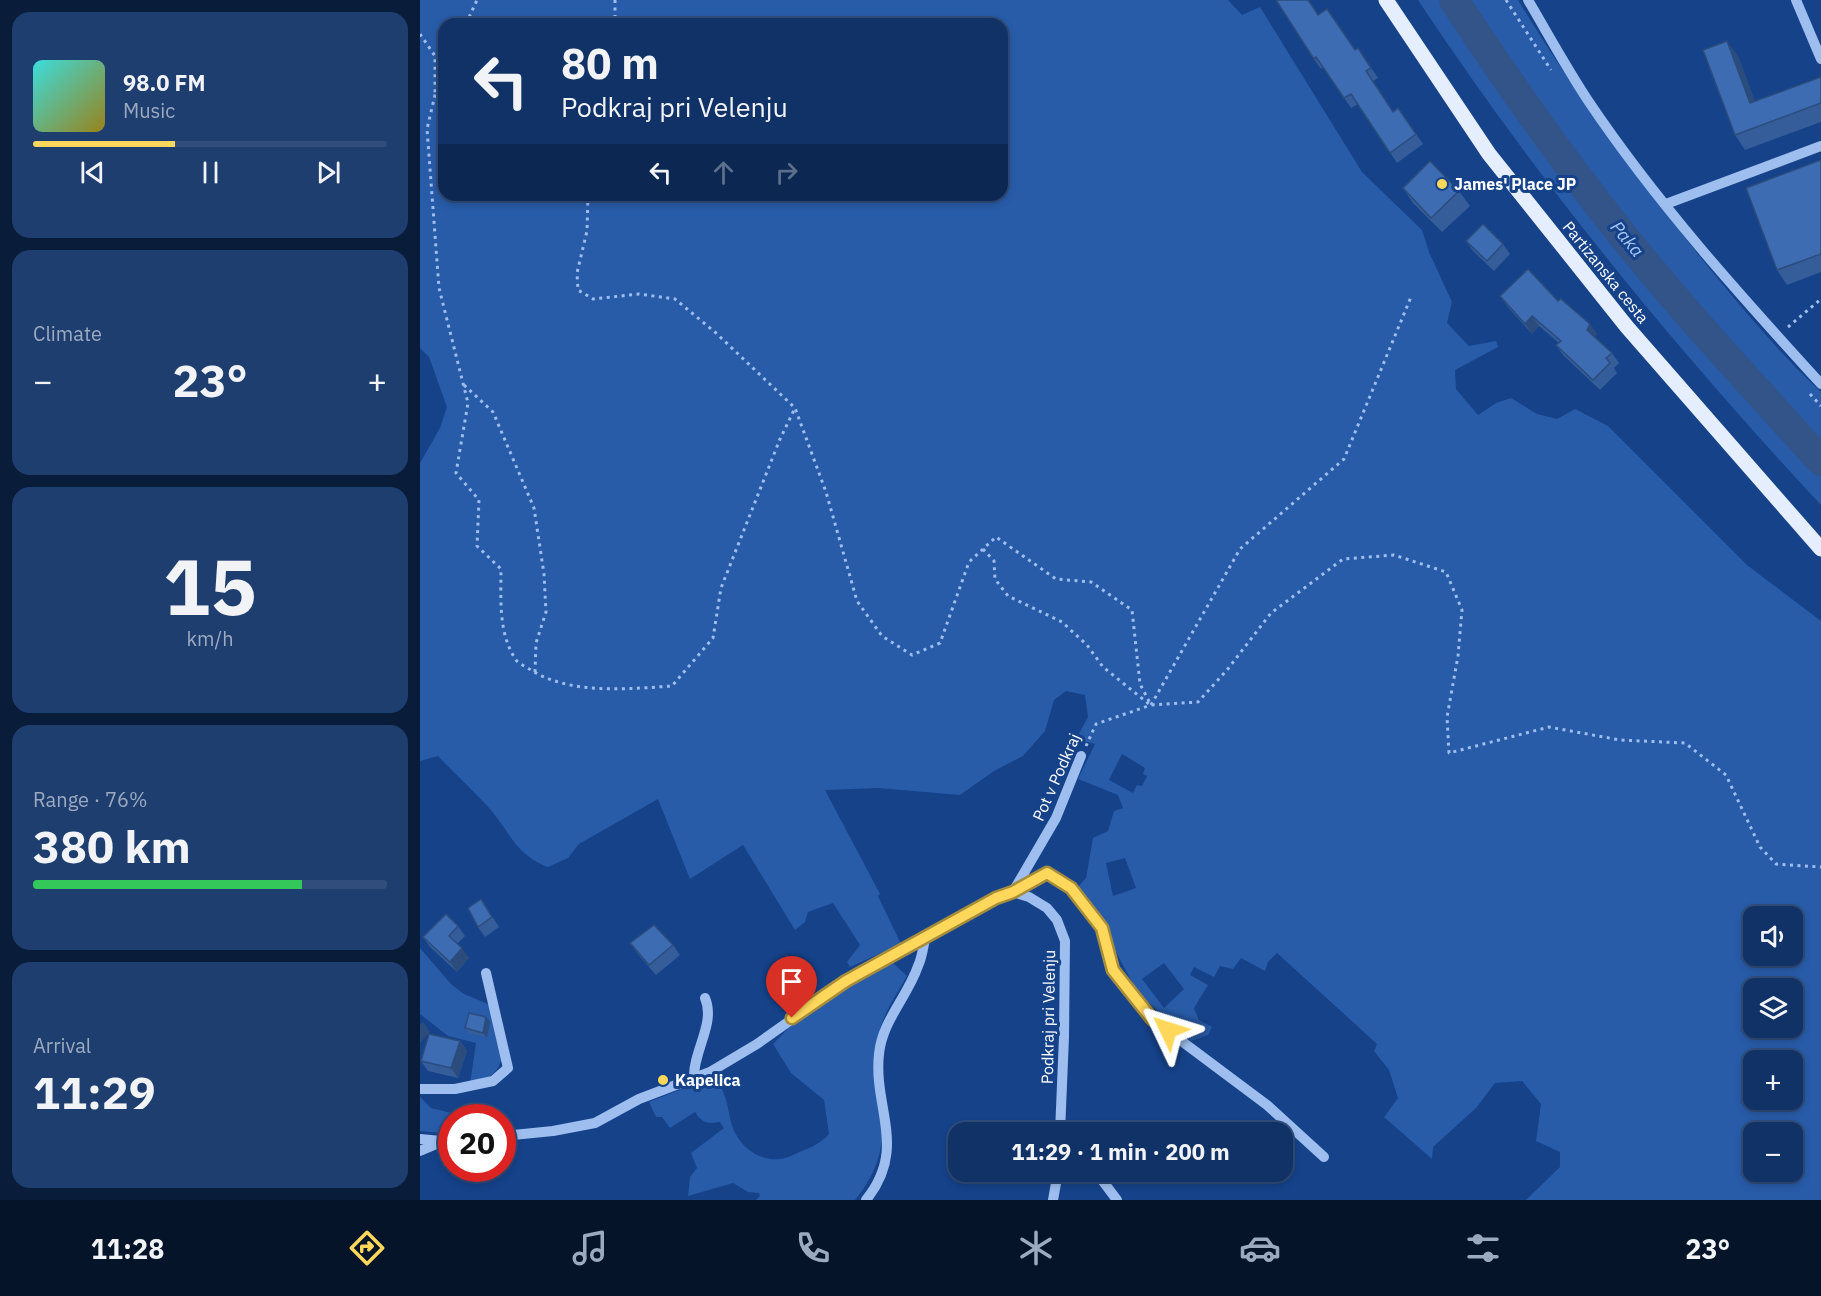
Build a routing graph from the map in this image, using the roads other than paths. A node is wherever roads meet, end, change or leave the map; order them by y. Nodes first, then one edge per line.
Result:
1 (1386, 0) edge
2 (1528, 0) edge
3 (1797, 0) edge
4 (1821, 59) edge
5 (1821, 146) edge
6 (1666, 204) junction
7 (1821, 384) edge
8 (1821, 549) edge
9 (1081, 756) road end
10 (1013, 892) junction
11 (925, 939) junction
12 (486, 973) dead end
13 (705, 998) dead end
14 (694, 1078) junction
15 (420, 1089) edge
16 (1060, 1122) edge
17 (516, 1135) edge
18 (420, 1139) edge
19 (438, 1141) edge
20 (438, 1145) edge
21 (420, 1151) edge
22 (1324, 1157) dead end
23 (1056, 1182) edge
24 (1104, 1182) edge
25 (866, 1200) edge
26 (1053, 1200) edge
27 (1118, 1200) edge

1 - 8 main road, Partizanska cesta
2 - 6 street
3 - 4 street
5 - 6 street
6 - 7 street
9 - 10 street, Pot v Podkraj
10 - 11 street
10 - 16 street, Podkraj pri Velenju
10 - 22 street
11 - 14 street
11 - 25 street
12 - 15 street
13 - 14 street
14 - 17 street
18 - 19 street
20 - 21 street
23 - 26 street
24 - 27 street

